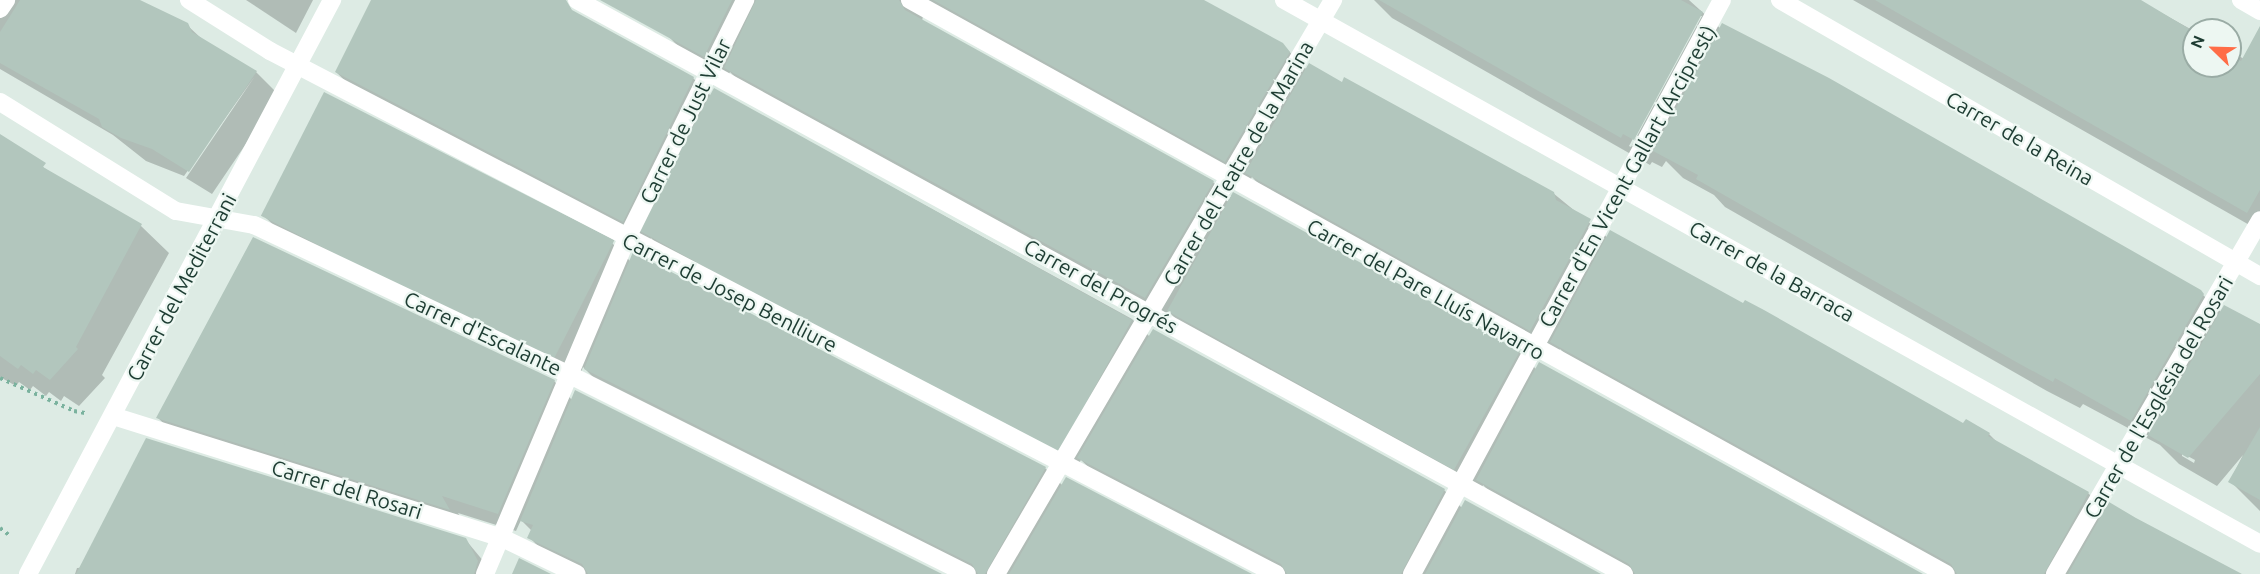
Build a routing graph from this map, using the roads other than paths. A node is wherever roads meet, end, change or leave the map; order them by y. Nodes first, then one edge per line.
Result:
1 (6, 0) edge
2 (189, 0) edge
3 (332, 0) edge
4 (577, 0) edge
5 (745, 0) edge
6 (910, 0) edge
7 (1284, 0) edge
8 (1333, 0) edge
9 (1722, 0) edge
10 (1780, 0) edge
11 (2241, 0) edge
12 (0, 9) edge
13 (2260, 11) edge
14 (1321, 20) junction
15 (298, 65) junction
16 (709, 71) junction
17 (0, 102) edge
18 (1228, 178) junction
19 (1623, 187) junction
20 (217, 220) junction
21 (2260, 220) edge
22 (627, 238) junction
23 (2235, 262) junction
24 (2260, 276) edge
25 (1149, 313) junction
26 (1532, 348) junction
27 (568, 374) junction
28 (113, 416) junction
29 (1061, 463) junction
30 (2119, 466) junction
31 (1461, 483) junction
32 (500, 537) junction
33 (2260, 544) edge
34 (28, 574) edge
35 (485, 574) edge
36 (577, 574) edge
37 (967, 574) edge
38 (996, 574) edge
39 (1276, 574) edge
40 (1412, 574) edge
41 (1624, 574) edge
42 (1946, 574) edge
43 (2055, 574) edge

1 - 12 street
2 - 15 street, Carrer de Josep Benlliure
3 - 15 street, Carrer del Mediterrani
4 - 16 street, Carrer del Progrés
5 - 16 street, Carrer de Just Vilar
6 - 18 street, Carrer del Pare Lluís Navarro
7 - 14 street, Carrer de la Barraca
8 - 14 street, Carrer del Teatre de la Marina
9 - 19 street, Carrer d'En Vicent Gallart (Arciprest)
10 - 23 street, Carrer de la Reina
11 - 13 street
14 - 18 street, Carrer del Teatre de la Marina
14 - 19 street, Carrer de la Barraca
15 - 20 street, Carrer del Mediterrani
15 - 22 street, Carrer de Josep Benlliure
16 - 22 street, Carrer de Just Vilar
16 - 25 street, Carrer del Progrés
17 - 20 street, Carrer d'Escalante
18 - 25 street, Carrer del Teatre de la Marina
18 - 26 street, Carrer del Pare Lluís Navarro
19 - 26 street, Carrer d'En Vicent Gallart (Arciprest)
19 - 30 street, Carrer de la Barraca
20 - 27 street, Carrer d'Escalante
20 - 28 street, Carrer del Mediterrani
21 - 23 street, Carrer de l'Església del Rosari
22 - 27 street, Carrer de Just Vilar
22 - 29 street, Carrer de Josep Benlliure
23 - 24 street, Carrer de la Reina
23 - 30 street, Carrer de l'Església del Rosari
25 - 29 street, Carrer del Teatre de la Marina
25 - 31 street, Carrer del Progrés
26 - 31 street, Carrer d'En Vicent Gallart (Arciprest)
26 - 42 street, Carrer del Pare Lluís Navarro
27 - 32 street, Carrer de Just Vilar
27 - 37 street, Carrer d'Escalante
28 - 32 street, Carrer del Rosari
28 - 34 street, Carrer del Mediterrani
29 - 38 street, Carrer del Teatre de la Marina
29 - 39 street, Carrer de Josep Benlliure
30 - 33 street, Carrer de la Barraca
30 - 43 street, Carrer de l'Església del Rosari
31 - 40 street, Carrer d'En Vicent Gallart (Arciprest)
31 - 41 street, Carrer del Progrés
32 - 35 street, Carrer de Just Vilar
32 - 36 street, Carrer del Rosari

